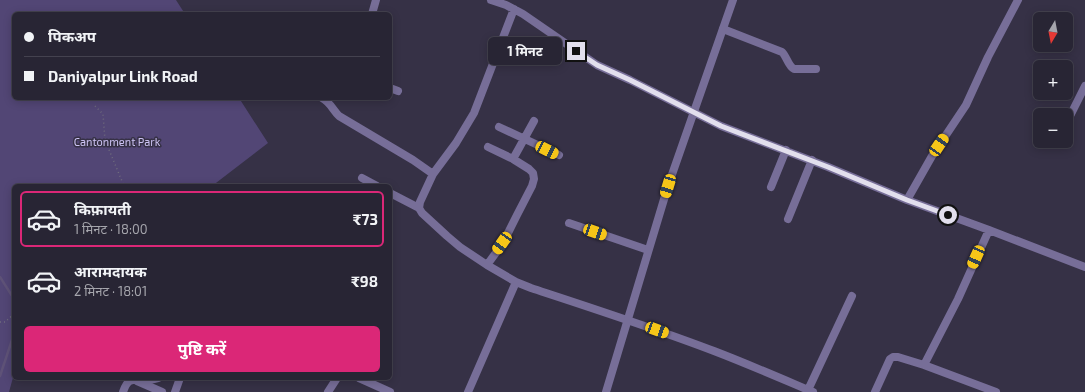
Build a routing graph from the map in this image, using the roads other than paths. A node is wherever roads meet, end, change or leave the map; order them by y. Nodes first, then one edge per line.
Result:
1 (376, 0) edge
2 (491, 0) edge
3 (733, 0) edge
4 (1018, 0) edge
5 (514, 9) junction
6 (373, 12) edge
7 (723, 29) junction
8 (816, 69) dead end
9 (1085, 86) edge
10 (331, 101) edge
11 (1073, 110) edge
12 (693, 112) junction
13 (534, 121) dead end
14 (499, 127) dead end
15 (524, 138) junction
16 (488, 148) dead end
17 (786, 150) junction
18 (559, 155) dead end
19 (513, 160) junction
20 (812, 160) junction
21 (433, 174) junction
22 (362, 178) dead end
23 (373, 184) edge
24 (771, 187) dead end
25 (392, 194) edge
26 (907, 200) junction
27 (419, 208) junction
28 (788, 218) dead end
29 (569, 223) dead end
30 (989, 230) junction
31 (648, 250) junction
32 (487, 265) junction
33 (1085, 267) edge
34 (516, 282) junction
35 (852, 296) dead end
36 (627, 320) junction
37 (924, 365) junction
38 (131, 380) edge
39 (135, 380) edge
40 (179, 380) edge
41 (336, 380) edge
42 (363, 380) edge
43 (810, 391) edge
44 (123, 392) edge
45 (162, 392) edge
46 (175, 392) edge
47 (328, 392) edge
48 (390, 392) edge
49 (468, 392) edge
50 (606, 392) edge
51 (875, 392) edge
52 (996, 392) edge

1 - 6 street
2 - 5 street
3 - 7 street
4 - 26 street
5 - 12 street
5 - 21 street
7 - 8 street
7 - 12 street
9 - 11 street
10 - 21 street
12 - 17 street
12 - 31 street
13 - 15 street
14 - 15 street
15 - 18 street
15 - 19 street
16 - 19 street
17 - 20 street
17 - 24 street
19 - 32 street
20 - 26 street
20 - 28 street
21 - 27 street
22 - 23 street
25 - 27 street
26 - 30 street
27 - 32 street
29 - 31 street
30 - 33 street
30 - 37 street
31 - 36 street
32 - 34 street
34 - 36 street
34 - 49 street
35 - 43 street
36 - 43 street
36 - 50 street
37 - 51 street
37 - 52 street
38 - 44 street
39 - 45 street
40 - 46 street
41 - 47 street
42 - 48 street

